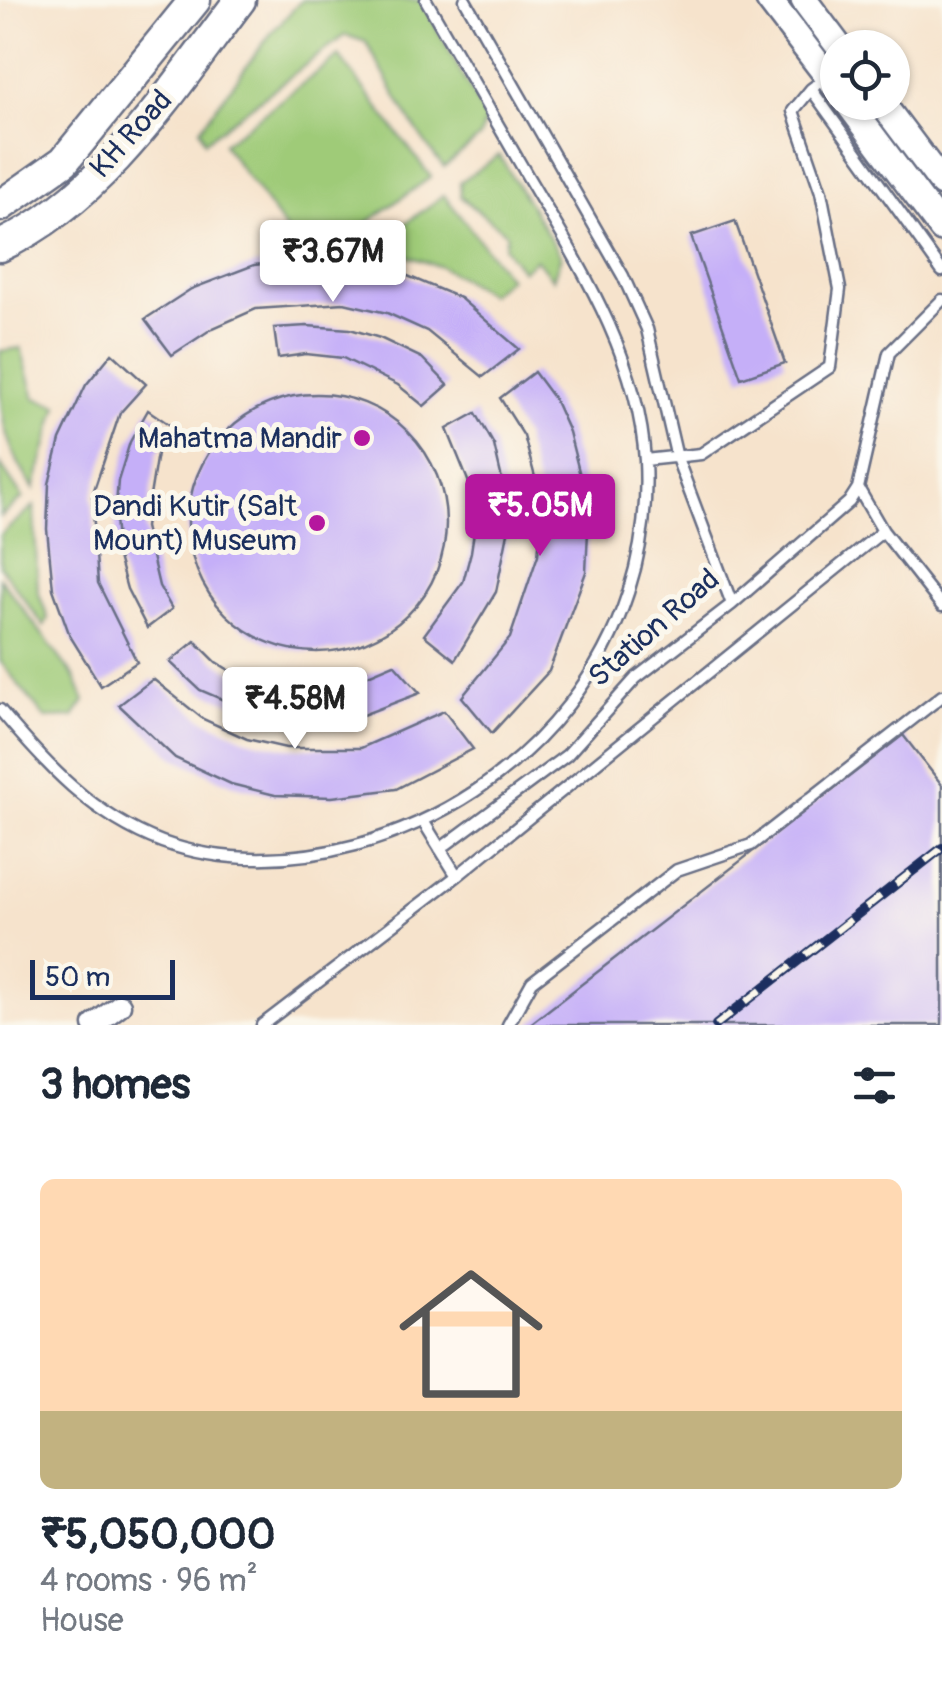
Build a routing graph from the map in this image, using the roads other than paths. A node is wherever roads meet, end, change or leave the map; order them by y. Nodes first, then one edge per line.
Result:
1 (195, 0) edge
2 (240, 0) edge
3 (426, 0) edge
4 (465, 0) edge
5 (769, 0) edge
6 (804, 0) edge
7 (826, 30) edge
8 (820, 76) edge
9 (820, 88) edge
10 (848, 120) edge
11 (860, 120) edge
12 (895, 120) edge
13 (942, 183) edge
14 (0, 206) edge
15 (942, 229) edge
16 (0, 246) edge
17 (942, 271) edge
18 (942, 300) edge
19 (677, 458) junction
20 (645, 460) junction
21 (858, 488) junction
22 (882, 531) junction
23 (732, 604) junction
24 (942, 606) edge
25 (942, 696) edge
26 (0, 710) edge
27 (423, 822) junction
28 (440, 850) junction
29 (457, 876) junction
30 (120, 1004) dead end
31 (94, 1025) edge
32 (262, 1025) edge
33 (508, 1025) edge

1 - 14 main road, KH Road
2 - 16 main road, KH Road
3 - 20 lane
4 - 19 lane
5 - 8 street
6 - 7 street
9 - 19 lane
10 - 17 lane
11 - 15 street
12 - 13 street
18 - 21 lane, Station Road
19 - 20 lane
19 - 23 lane
20 - 27 lane
21 - 22 lane
21 - 23 lane, Station Road
22 - 24 lane
22 - 29 lane
23 - 28 lane, Station Road
25 - 33 lane
26 - 27 lane
27 - 28 lane
28 - 29 lane
29 - 32 lane
30 - 31 street

